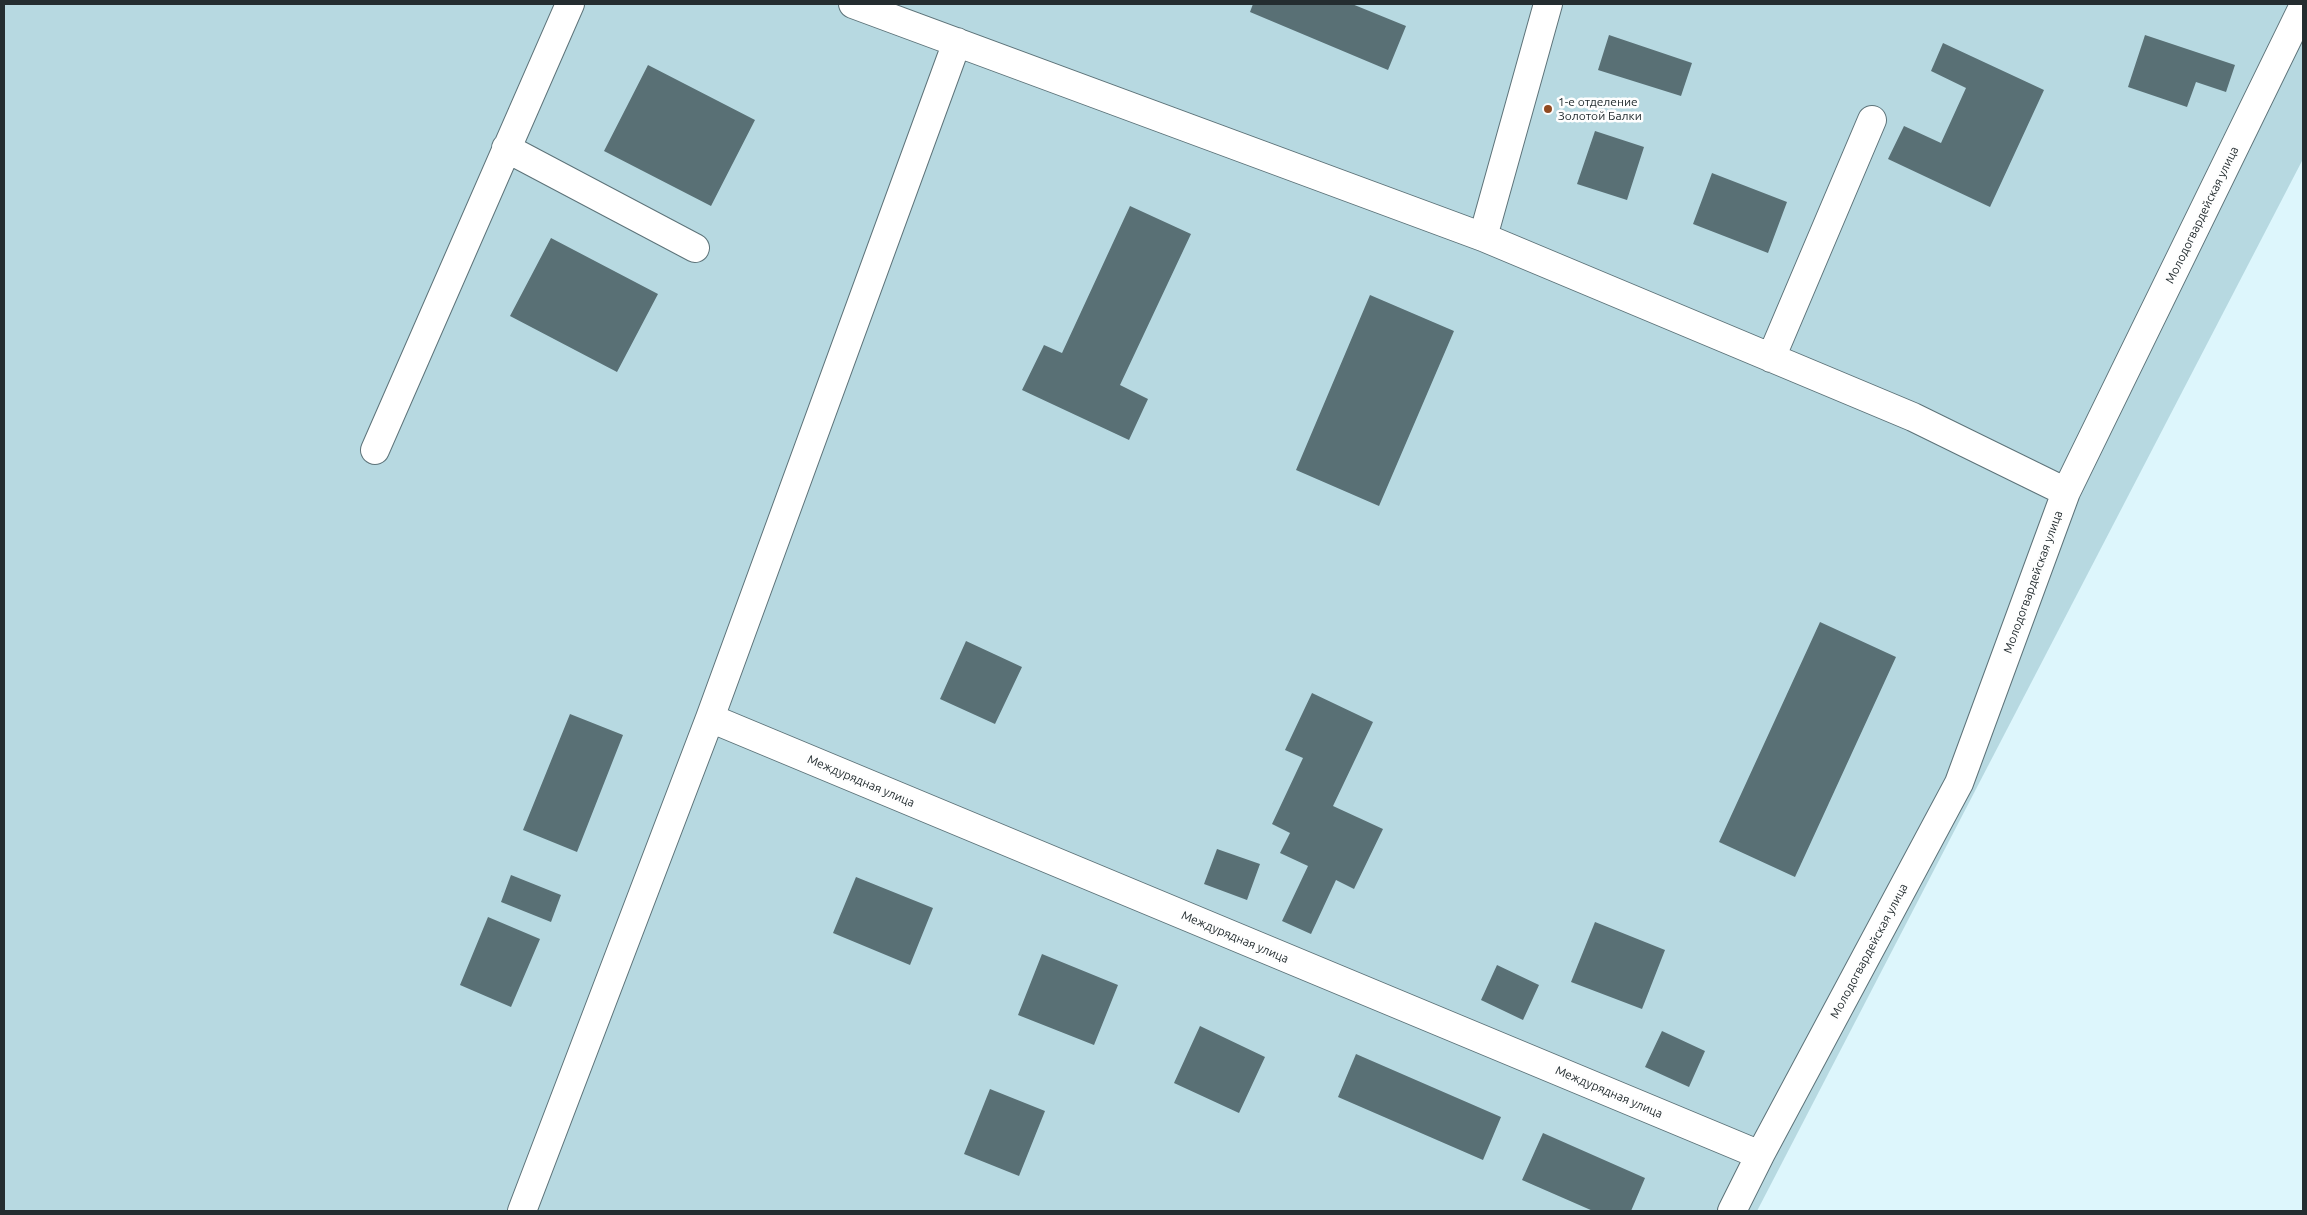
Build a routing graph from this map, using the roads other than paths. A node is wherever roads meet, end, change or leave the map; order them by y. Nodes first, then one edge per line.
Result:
1 (570, 4) edge
2 (853, 4) edge
3 (1548, 4) edge
4 (2303, 8) edge
5 (957, 42) junction
6 (1872, 120) dead end
7 (506, 148) junction
8 (1484, 237) junction
9 (695, 248) dead end
10 (1771, 358) junction
11 (374, 450) dead end
12 (2066, 492) junction
13 (710, 718) junction
14 (1760, 1155) junction
15 (522, 1211) edge
16 (1732, 1211) edge

1 - 7 street
2 - 5 street
3 - 8 street
4 - 12 street, Молодогвардейская улица
5 - 8 street
5 - 13 street
6 - 10 street
7 - 9 street
7 - 11 street
8 - 10 street
10 - 12 street
12 - 14 street, Молодогвардейская улица
13 - 14 street, Междурядная улица
13 - 15 street
14 - 16 street, Молодогвардейская улица

